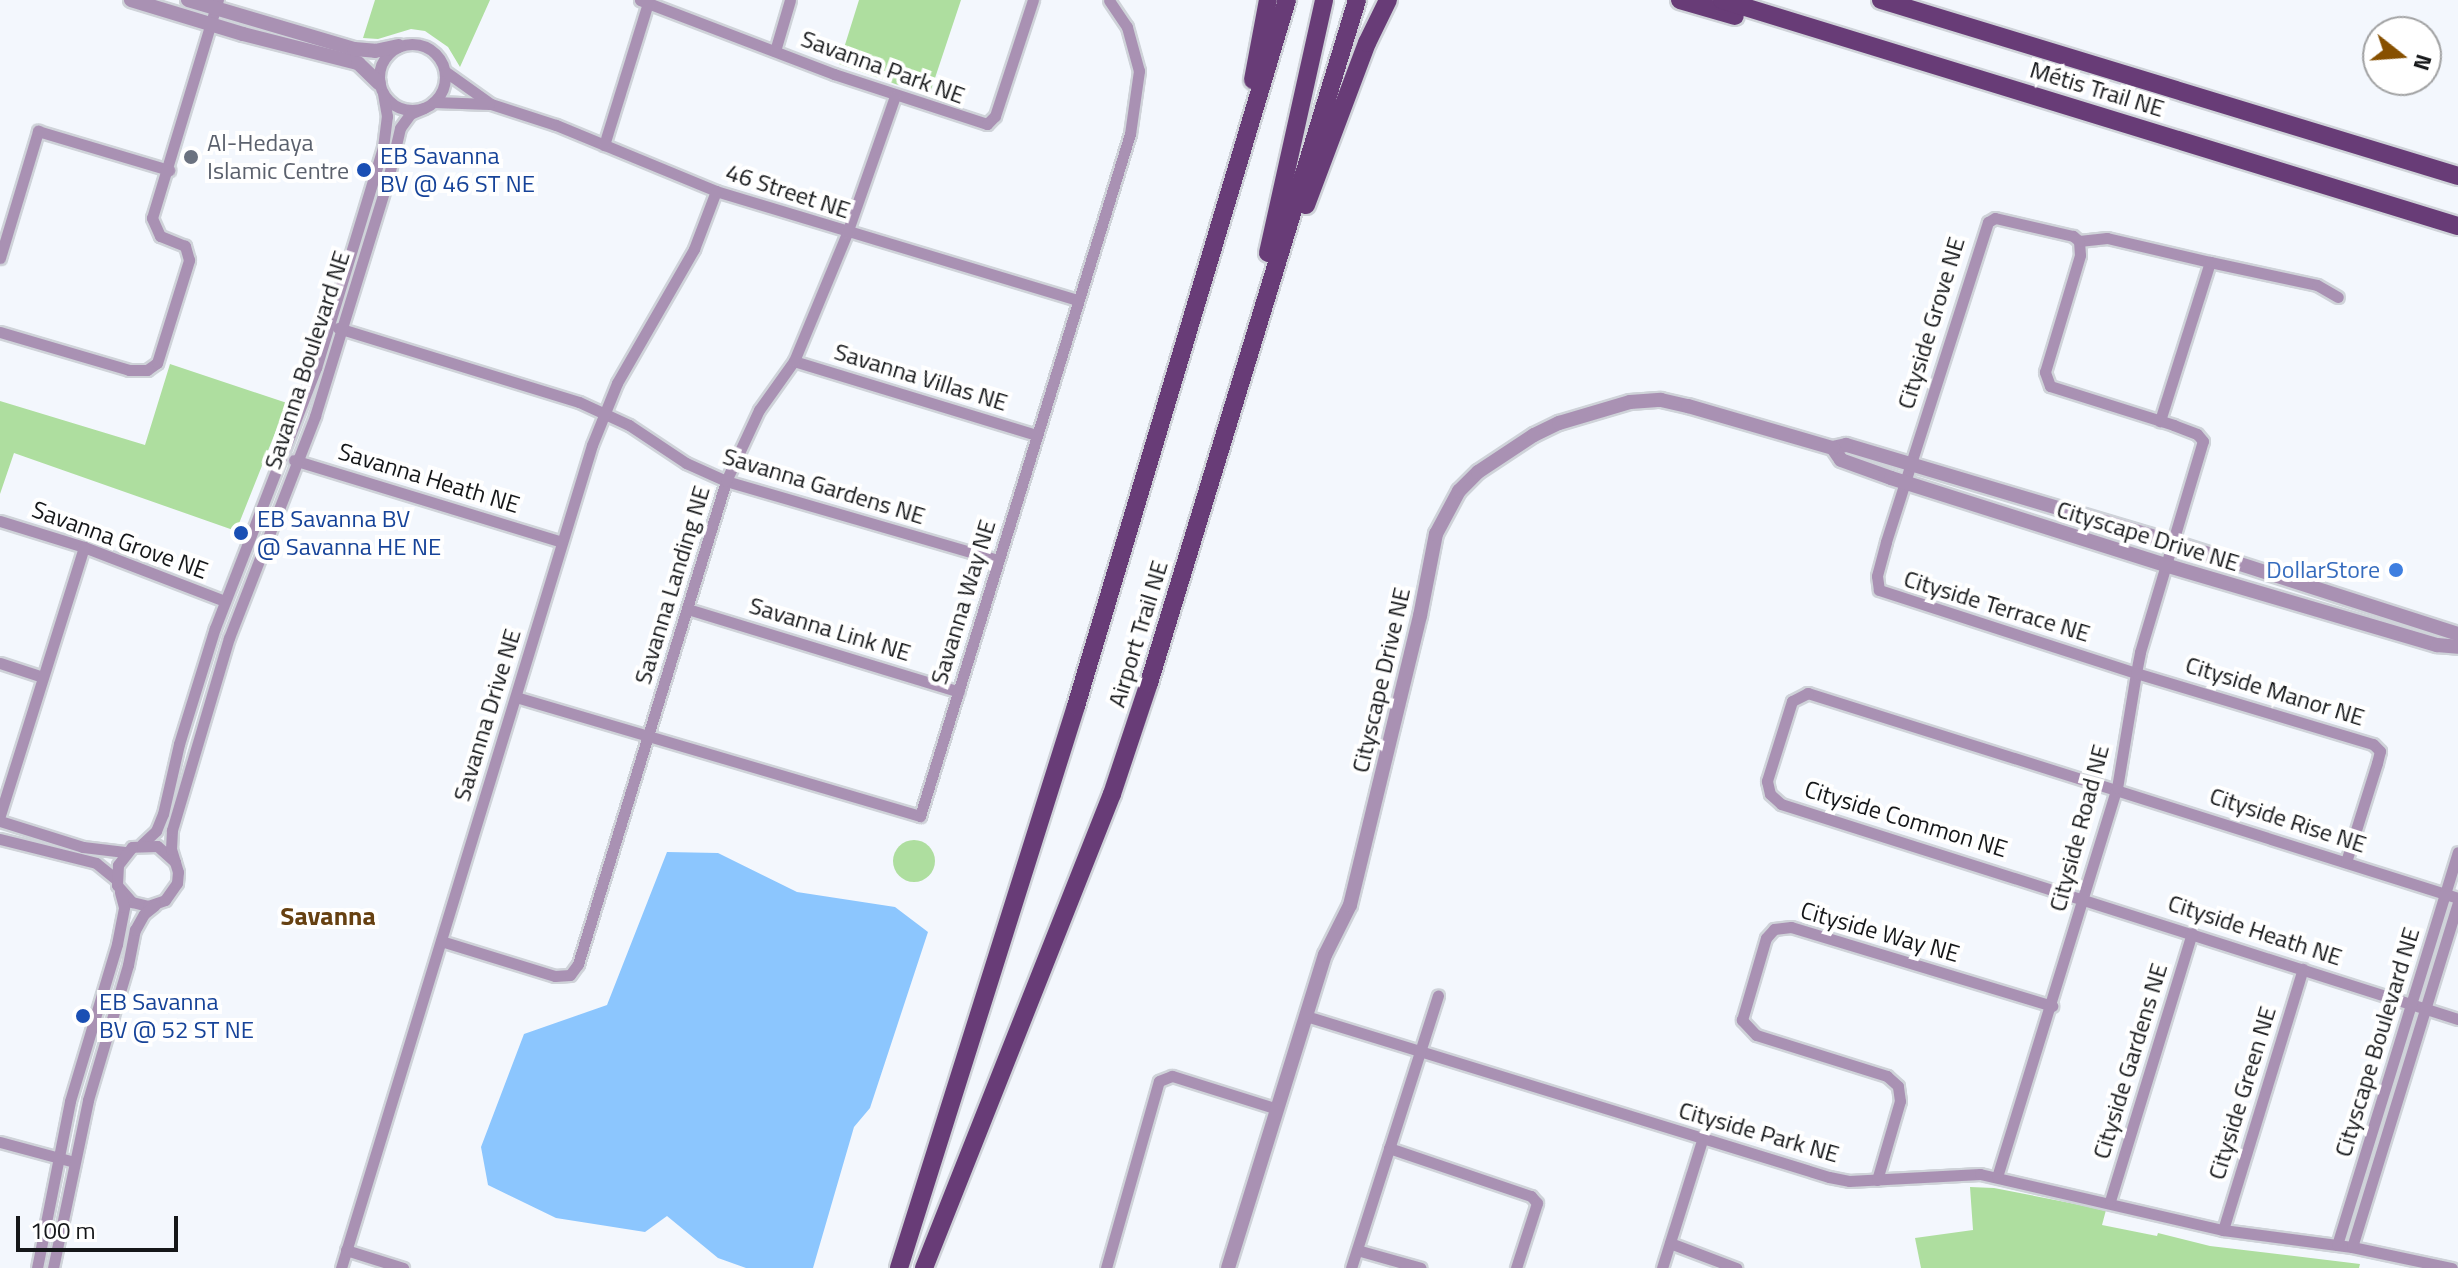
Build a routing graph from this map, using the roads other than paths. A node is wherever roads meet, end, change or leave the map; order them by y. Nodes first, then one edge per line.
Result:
1 (131, 0) edge
2 (188, 0) edge
3 (790, 0) edge
4 (1033, 0) edge
5 (1109, 0) edge
6 (1268, 0) edge
7 (1287, 0) edge
8 (1324, 0) edge
9 (1357, 0) edge
10 (1388, 0) edge
11 (1680, 0) edge
12 (1722, 0) edge
13 (1881, 0) edge
14 (646, 1) edge
15 (217, 4) edge
16 (211, 24) junction
17 (398, 46) junction
18 (775, 51) junction
19 (446, 72) junction
20 (1978, 78) junction
21 (381, 88) junction
22 (895, 96) junction
23 (491, 104) junction
24 (429, 105) junction
25 (1243, 141) junction
26 (604, 145) junction
27 (169, 170) junction
28 (2458, 176) edge
29 (716, 191) junction
30 (2430, 218) junction
31 (2458, 219) edge
32 (2458, 226) edge
33 (847, 233) junction
34 (2079, 241) junction
35 (0, 258) edge
36 (2210, 262) junction
37 (2338, 297) dead end
38 (1078, 300) junction
39 (330, 326) junction
40 (342, 330) junction
41 (0, 332) edge
42 (794, 361) junction
43 (1240, 380) junction
44 (603, 412) junction
45 (2160, 421) junction
46 (1036, 435) junction
47 (1833, 448) junction
48 (284, 457) junction
49 (299, 462) junction
50 (1910, 465) junction
51 (726, 481) junction
52 (1905, 482) junction
53 (0, 521) edge
54 (562, 542) junction
55 (2172, 542) junction
56 (84, 547) junction
57 (998, 560) junction
58 (2165, 565) junction
59 (225, 601) junction
60 (688, 609) junction
61 (2458, 634) edge
62 (2458, 647) edge
63 (0, 663) edge
64 (2136, 673) junction
65 (43, 677) junction
66 (959, 692) junction
67 (516, 697) junction
68 (649, 735) junction
69 (2117, 788) junction
70 (0, 815) edge
71 (0, 821) edge
72 (0, 839) edge
73 (141, 844) junction
74 (125, 852) junction
75 (2458, 852) edge
76 (175, 862) junction
77 (2346, 862) junction
78 (116, 879) junction
79 (120, 891) junction
80 (2445, 894) junction
81 (2085, 898) junction
82 (2458, 900) edge
83 (156, 905) junction
84 (2192, 933) junction
85 (441, 941) junction
86 (2303, 969) junction
87 (1438, 996) dead end
88 (2411, 1004) junction
89 (2052, 1006) junction
90 (2425, 1009) junction
91 (1306, 1016) junction
92 (2458, 1019) edge
93 (1420, 1052) junction
94 (1277, 1109) junction
95 (1702, 1140) junction
96 (0, 1142) edge
97 (1389, 1148) junction
98 (57, 1159) junction
99 (74, 1162) junction
100 (1997, 1177) junction
101 (1877, 1180) junction
102 (2110, 1201) junction
103 (2223, 1230) junction
104 (1670, 1243) junction
105 (2337, 1245) junction
106 (2352, 1247) junction
107 (346, 1250) junction
108 (1357, 1250) junction
109 (37, 1268) edge
110 (53, 1268) edge
111 (341, 1268) edge
112 (403, 1268) edge
113 (899, 1268) edge
114 (924, 1268) edge
115 (1106, 1268) edge
116 (1228, 1268) edge
117 (1351, 1268) edge
118 (1421, 1268) edge
119 (1516, 1268) edge
120 (1662, 1268) edge
121 (1736, 1268) edge
122 (2452, 1268) edge

1 - 16 street
2 - 15 street
3 - 18 street
4 - 22 street, Savanna Park NE
5 - 38 street, Savanna Way NE
6 - 25 main road
7 - 25 main road, Airport Trail NE
8 - 43 main road
9 - 43 main road, Airport Trail NE
10 - 43 main road
11 - 20 main road
12 - 20 main road, Métis Trail NE
13 - 28 main road, Métis Trail NE
14 - 18 street, Savanna Park NE
14 - 26 street
15 - 16 street
15 - 17 street
16 - 21 street
16 - 27 street
17 - 19 street
17 - 21 street
18 - 22 street, Savanna Park NE
19 - 23 street, 46 Street NE
19 - 24 street
20 - 30 main road, Métis Trail NE
21 - 24 street
21 - 39 street, Savanna Boulevard NE
22 - 33 street, Savanna Landing NE
23 - 24 street, 46 Street NE
23 - 26 street, 46 Street NE
24 - 40 street, Savanna Boulevard NE
25 - 113 main road, Airport Trail NE
26 - 29 street, 46 Street NE
27 - 35 street
27 - 41 street
29 - 33 street, 46 Street NE
29 - 44 street, Savanna Drive NE
30 - 31 main road
30 - 32 main road, Métis Trail NE
33 - 38 street, 46 Street NE
33 - 42 street, Savanna Landing NE
34 - 36 street
34 - 45 street
34 - 50 street, Cityside Grove NE
36 - 37 street
36 - 45 street
38 - 46 street, Savanna Way NE
39 - 40 street, Savanna Gardens NE
39 - 48 street, Savanna Boulevard NE
40 - 44 street, Savanna Gardens NE
40 - 49 street, Savanna Boulevard NE
42 - 46 street, Savanna Villas NE
42 - 51 street, Savanna Landing NE
43 - 114 main road, Airport Trail NE
44 - 51 street, Savanna Gardens NE
44 - 54 street, Savanna Drive NE
45 - 55 street, Cityside Road NE
46 - 57 street, Savanna Way NE
47 - 50 street, Cityscape Drive NE
47 - 52 street, Cityscape Drive NE
47 - 91 street, Cityscape Drive NE
48 - 49 street, Savanna Heath NE
48 - 59 street, Savanna Boulevard NE
49 - 54 street, Savanna Heath NE
49 - 76 street, Savanna Boulevard NE
50 - 52 street, Cityside Terrace NE
50 - 55 street, Cityscape Drive NE
51 - 57 street, Savanna Gardens NE
51 - 60 street, Savanna Landing NE
52 - 58 street, Cityscape Drive NE
52 - 64 street, Cityside Terrace NE
53 - 56 street, Savanna Grove NE
54 - 67 street, Savanna Drive NE
55 - 58 street, Cityside Road NE
55 - 61 street, Cityscape Drive NE
56 - 59 street, Savanna Grove NE
56 - 65 street
57 - 66 street, Savanna Way NE
58 - 62 street, Cityscape Drive NE
58 - 64 street, Cityside Road NE
59 - 73 street, Savanna Boulevard NE
60 - 66 street, Savanna Link NE
60 - 68 street, Savanna Landing NE
63 - 65 street
64 - 69 street, Cityside Road NE
64 - 77 street, Cityside Manor NE
65 - 70 street
66 - 68 street, Savanna Way NE
67 - 68 street, Savanna Way NE
67 - 85 street, Savanna Drive NE
68 - 85 street, Savanna Landing NE
69 - 77 street, Cityside Rise NE
69 - 81 street, Cityside Road NE
69 - 81 street, Cityside Common NE
71 - 74 street
72 - 78 street
73 - 74 street
73 - 76 street
74 - 78 street
75 - 80 street, Cityscape Boulevard NE
76 - 83 street
77 - 80 street, Cityside Rise NE
78 - 79 street
79 - 83 street
79 - 98 street
80 - 82 street, Cityside Rise NE
80 - 88 street, Cityscape Boulevard NE
81 - 84 street, Cityside Heath NE
81 - 89 street, Cityside Road NE
82 - 90 street, Cityscape Boulevard NE
83 - 99 street
84 - 86 street, Cityside Heath NE
84 - 102 street, Cityside Gardens NE
85 - 107 street, Savanna Drive NE
86 - 88 street, Cityside Heath NE
86 - 103 street, Cityside Green NE
87 - 93 street
88 - 90 street, Cityside Heath NE
88 - 105 street, Cityscape Boulevard NE
89 - 100 street, Cityside Road NE
89 - 101 street, Cityside Way NE
90 - 92 street, Cityside Heath NE
90 - 106 street, Cityscape Boulevard NE
91 - 93 street, Cityside Park NE
91 - 94 street, Cityscape Drive NE
93 - 95 street, Cityside Park NE
93 - 97 street
94 - 115 street
94 - 116 street, Cityscape Drive NE
95 - 101 street, Cityside Park NE
95 - 104 street
96 - 98 street
97 - 108 street
97 - 119 street
98 - 99 street
98 - 109 street
99 - 110 street
100 - 101 street, Cityside Park NE
100 - 102 street, Cityside Park NE
102 - 103 street, Cityside Park NE
103 - 105 street, Cityside Park NE
104 - 120 street
104 - 121 street
105 - 106 street, Cityside Park NE
106 - 122 street, Cityside Park NE
107 - 111 street, Savanna Drive NE
107 - 112 street
108 - 117 street
108 - 118 street

